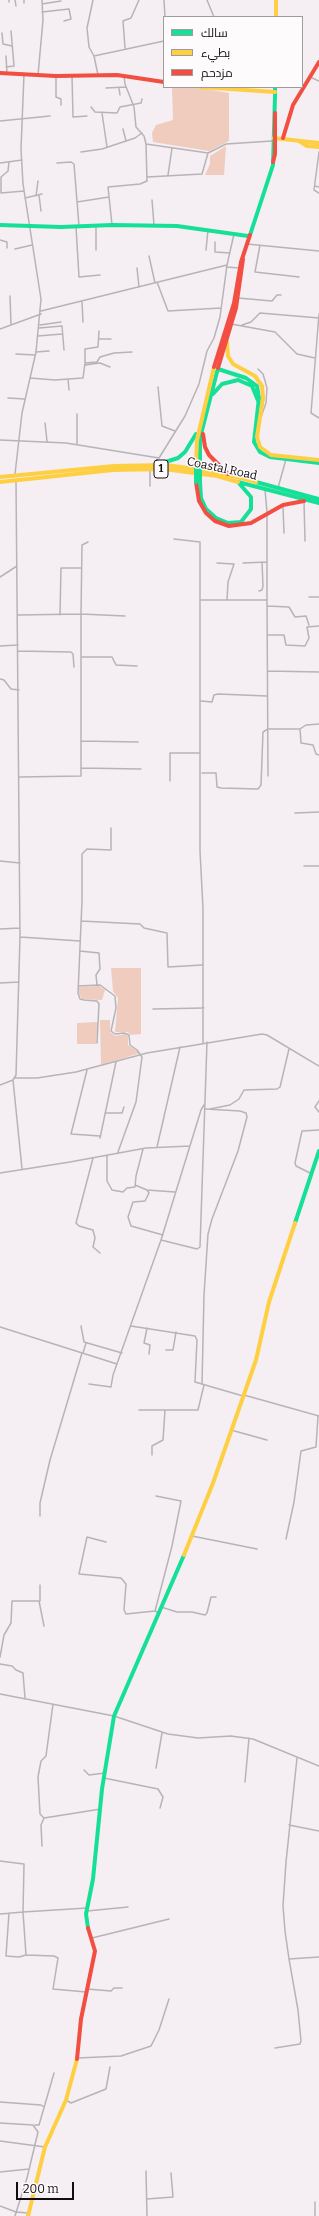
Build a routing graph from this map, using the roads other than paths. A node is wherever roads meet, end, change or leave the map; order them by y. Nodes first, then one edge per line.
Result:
1 (15, 0) edge
2 (42, 0) edge
3 (93, 0) edge
4 (139, 0) edge
5 (164, 0) edge
6 (207, 0) edge
7 (276, 0) edge
8 (61, 2) dead end
9 (42, 4) junction
10 (16, 6) dead end
11 (42, 12) junction
12 (165, 16) edge
13 (214, 16) edge
14 (276, 16) edge
15 (64, 21) dead end
16 (11, 31) dead end
17 (2, 33) dead end
18 (163, 41) edge
19 (12, 46) junction
20 (125, 48) junction
21 (6, 56) dead end
22 (94, 56) junction
23 (319, 62) edge
24 (6, 67) junction
25 (0, 73) edge
26 (6, 74) junction
27 (25, 75) junction
28 (38, 75) junction
29 (56, 76) junction
30 (72, 76) junction
31 (98, 76) junction
32 (124, 76) junction
33 (310, 77) junction
34 (319, 81) edge
35 (163, 82) edge
36 (126, 87) junction
37 (106, 88) dead end
38 (119, 88) junction
39 (218, 88) edge
40 (275, 92) edge
41 (120, 95) dead end
42 (142, 99) dead end
43 (133, 104) junction
44 (62, 105) dead end
45 (91, 107) dead end
46 (102, 113) junction
47 (50, 116) dead end
48 (87, 116) dead end
49 (23, 118) junction
50 (0, 121) edge
51 (123, 129) dead end
52 (142, 133) junction
53 (283, 138) junction
54 (273, 139) junction
55 (126, 141) junction
56 (299, 141) junction
57 (319, 143) edge
58 (146, 144) junction
59 (319, 147) edge
60 (107, 148) junction
61 (172, 148) junction
62 (81, 152) dead end
63 (319, 152) edge
64 (208, 153) junction
65 (22, 160) junction
66 (9, 162) junction
67 (318, 162) edge
68 (0, 163) edge
69 (57, 163) dead end
70 (272, 163) junction
71 (168, 175) junction
72 (147, 177) junction
73 (315, 178) junction
74 (319, 178) edge
75 (38, 181) dead end
76 (315, 186) junction
77 (319, 187) edge
78 (24, 192) junction
79 (319, 193) edge
80 (42, 194) dead end
81 (39, 195) junction
82 (36, 196) junction
83 (109, 197) junction
84 (24, 198) junction
85 (152, 200) dead end
86 (77, 202) junction
87 (41, 211) dead end
88 (0, 225) edge
89 (112, 225) junction
90 (154, 225) junction
91 (29, 226) junction
92 (96, 226) junction
93 (78, 227) junction
94 (208, 229) junction
95 (234, 234) junction
96 (248, 236) junction
97 (0, 240) edge
98 (215, 242) dead end
99 (247, 244) junction
100 (33, 245) junction
101 (260, 245) junction
102 (7, 248) dead end
103 (15, 249) dead end
104 (96, 250) dead end
105 (206, 250) dead end
106 (319, 251) edge
107 (230, 253) junction
108 (149, 256) dead end
109 (243, 259) junction
110 (227, 266) junction
111 (136, 268) dead end
112 (240, 268) junction
113 (100, 275) dead end
114 (299, 277) dead end
115 (158, 282) junction
116 (155, 283) junction
117 (138, 287) junction
118 (281, 295) dead end
119 (10, 296) dead end
120 (238, 298) junction
121 (82, 302) junction
122 (222, 308) junction
123 (41, 312) junction
124 (319, 314) edge
125 (319, 318) edge
126 (61, 322) dead end
127 (83, 322) dead end
128 (231, 324) junction
129 (12, 325) junction
130 (40, 325) junction
131 (242, 325) junction
132 (39, 328) junction
133 (0, 329) edge
134 (99, 331) dead end
135 (63, 334) junction
136 (227, 335) junction
137 (38, 336) junction
138 (111, 338) dead end
139 (99, 340) junction
140 (64, 350) dead end
141 (50, 351) dead end
142 (36, 352) junction
143 (132, 352) dead end
144 (16, 354) dead end
145 (35, 355) junction
146 (316, 359) junction
147 (319, 360) edge
148 (85, 364) junction
149 (110, 367) dead end
150 (216, 368) junction
151 (258, 369) dead end
152 (30, 378) junction
153 (68, 379) junction
154 (158, 387) dead end
155 (69, 390) dead end
156 (8, 398) dead end
157 (25, 399) junction
158 (210, 400) junction
159 (259, 403) junction
160 (77, 414) dead end
161 (318, 415) edge
162 (260, 418) junction
163 (319, 418) edge
164 (45, 423) dead end
165 (201, 429) junction
166 (176, 431) junction
167 (18, 439) junction
168 (0, 440) edge
169 (46, 441) junction
170 (77, 444) junction
171 (286, 458) junction
172 (319, 461) edge
173 (151, 467) junction
174 (0, 477) edge
175 (15, 478) junction
176 (235, 479) junction
177 (0, 482) edge
178 (198, 482) junction
179 (150, 486) dead end
180 (278, 488) junction
181 (264, 489) junction
182 (319, 499) edge
183 (304, 501) junction
184 (314, 502) junction
185 (319, 503) edge
186 (283, 505) junction
187 (267, 514) junction
188 (284, 533) dead end
189 (174, 539) dead end
190 (305, 541) dead end
191 (88, 542) dead end
192 (262, 562) junction
193 (267, 562) junction
194 (217, 563) dead end
195 (243, 563) dead end
196 (17, 566) junction
197 (81, 568) junction
198 (0, 577) edge
199 (259, 591) dead end
200 (309, 597) dead end
201 (319, 597) edge
202 (200, 600) junction
203 (228, 600) junction
204 (267, 600) junction
205 (267, 606) junction
206 (81, 614) junction
207 (18, 615) junction
208 (60, 615) junction
209 (125, 616) dead end
210 (309, 626) junction
211 (319, 626) edge
212 (268, 635) junction
213 (18, 645) junction
214 (0, 646) edge
215 (18, 651) junction
216 (81, 657) junction
217 (137, 666) dead end
218 (74, 667) dead end
219 (268, 671) junction
220 (319, 672) edge
221 (0, 679) edge
222 (19, 690) junction
223 (267, 696) junction
224 (201, 701) junction
225 (319, 724) edge
226 (268, 729) junction
227 (300, 729) junction
228 (81, 741) junction
229 (138, 742) dead end
230 (201, 753) junction
231 (319, 755) edge
232 (81, 768) junction
233 (141, 769) dead end
234 (201, 773) junction
235 (20, 776) junction
236 (268, 776) dead end
237 (170, 781) dead end
238 (319, 812) edge
239 (295, 813) dead end
240 (111, 828) dead end
241 (0, 862) edge
242 (20, 862) junction
243 (304, 866) dead end
244 (319, 866) edge
245 (81, 921) junction
246 (20, 928) junction
247 (0, 929) edge
248 (20, 937) junction
249 (80, 941) junction
250 (80, 951) junction
251 (202, 965) junction
252 (19, 982) junction
253 (0, 983) edge
254 (97, 985) junction
255 (78, 986) junction
256 (204, 1008) junction
257 (153, 1009) dead end
258 (96, 1042) dead end
259 (207, 1042) junction
260 (203, 1043) junction
261 (180, 1047) junction
262 (289, 1049) junction
263 (141, 1055) junction
264 (116, 1062) junction
265 (319, 1066) edge
266 (87, 1070) junction
267 (15, 1078) junction
268 (13, 1080) junction
269 (0, 1085) edge
270 (319, 1101) edge
271 (204, 1105) junction
272 (124, 1107) dead end
273 (206, 1109) junction
274 (210, 1109) junction
275 (319, 1112) edge
276 (105, 1113) junction
277 (319, 1130) edge
278 (190, 1146) junction
279 (157, 1147) junction
280 (143, 1148) junction
281 (319, 1151) edge
282 (118, 1152) junction
283 (107, 1154) junction
284 (95, 1156) junction
285 (22, 1170) junction
286 (0, 1173) edge
287 (312, 1174) junction
288 (135, 1185) junction
289 (147, 1190) junction
290 (175, 1192) junction
291 (163, 1235) junction
292 (161, 1240) junction
293 (100, 1253) dead end
294 (81, 1326) dead end
295 (131, 1326) junction
296 (0, 1327) edge
297 (147, 1328) junction
298 (176, 1332) junction
299 (86, 1342) junction
300 (166, 1350) dead end
301 (82, 1353) junction
302 (122, 1353) junction
303 (149, 1354) dead end
304 (117, 1364) junction
305 (89, 1384) dead end
306 (203, 1385) junction
307 (244, 1396) junction
308 (138, 1410) dead end
309 (166, 1410) junction
310 (319, 1416) edge
311 (232, 1430) junction
312 (267, 1440) dead end
313 (152, 1455) dead end
314 (156, 1496) dead end
315 (40, 1516) dead end
316 (192, 1536) junction
317 (286, 1539) dead end
318 (106, 1542) dead end
319 (257, 1549) dead end
320 (40, 1584) dead end
321 (216, 1597) dead end
322 (38, 1600) junction
323 (161, 1607) junction
324 (157, 1612) junction
325 (44, 1626) dead end
326 (0, 1657) edge
327 (0, 1664) edge
328 (0, 1694) edge
329 (25, 1698) junction
330 (53, 1704) junction
331 (114, 1716) junction
332 (162, 1733) junction
333 (249, 1738) junction
334 (296, 1758) junction
335 (319, 1766) edge
336 (156, 1768) dead end
337 (84, 1770) dead end
338 (104, 1775) junction
339 (245, 1782) dead end
340 (160, 1808) dead end
341 (101, 1809) junction
342 (44, 1818) junction
343 (289, 1825) junction
344 (319, 1831) edge
345 (42, 1846) dead end
346 (0, 1861) edge
347 (128, 1907) dead end
348 (87, 1910) junction
349 (23, 1912) junction
350 (9, 1913) junction
351 (0, 1914) edge
352 (169, 1919) dead end
353 (92, 1938) junction
354 (26, 1955) junction
355 (319, 1957) edge
356 (289, 1959) junction
357 (122, 1988) dead end
358 (86, 1990) junction
359 (169, 1999) dead end
360 (275, 2048) dead end
361 (77, 2058) junction
362 (110, 2067) dead end
363 (54, 2073) dead end
364 (66, 2100) junction
365 (0, 2102) edge
366 (44, 2106) junction
367 (0, 2123) edge
368 (33, 2125) junction
369 (0, 2141) edge
370 (35, 2144) junction
371 (46, 2147) junction
372 (29, 2169) junction
373 (146, 2171) dead end
374 (0, 2172) edge
375 (171, 2173) dead end
376 (147, 2199) junction
377 (315, 2202) dead end
378 (0, 2206) edge
379 (16, 2212) junction
380 (28, 2215) edge
381 (15, 2216) edge
382 (147, 2216) edge
383 (316, 2216) edge

1 - 10 street
2 - 9 street
3 - 22 street
4 - 20 street
5 - 12 street
6 - 13 street
7 - 14 main road
8 - 9 street
9 - 11 street
11 - 15 street
11 - 28 street
16 - 19 street
17 - 19 street
18 - 20 street
19 - 24 street
20 - 22 street
21 - 24 street
22 - 31 street
23 - 33 main road
24 - 26 street
25 - 26 main road
26 - 27 main road
27 - 28 main road
27 - 49 street
28 - 29 main road
29 - 30 main road
29 - 44 street
30 - 31 main road
30 - 48 street
31 - 32 main road
32 - 35 main road
32 - 36 street
33 - 34 street
33 - 53 main road
36 - 38 street
36 - 43 street
37 - 38 street
38 - 41 street
39 - 40 main road
40 - 54 main road
42 - 43 street
43 - 46 street
43 - 52 street
45 - 46 street
46 - 60 street
47 - 49 street
49 - 50 street
49 - 65 street
51 - 55 street
52 - 55 street
52 - 58 street
53 - 54 main road
53 - 56 main road
54 - 64 street
54 - 70 main road
55 - 60 street
56 - 57 main road
56 - 59 main road
58 - 61 street
58 - 72 street
60 - 62 street
61 - 64 street
61 - 71 street
63 - 67 street
64 - 71 street
65 - 66 street
65 - 78 street
66 - 68 street
66 - 78 street
67 - 73 street
69 - 86 street
70 - 96 main road
70 - 99 main road
71 - 72 street
72 - 83 street
73 - 74 street
73 - 76 street
75 - 82 street
76 - 77 street
76 - 79 street
78 - 84 street
80 - 81 street
81 - 82 street
81 - 87 street
82 - 84 street
83 - 86 street
83 - 89 street
84 - 91 street
85 - 90 street
86 - 93 street
88 - 91 main road
89 - 90 main road
89 - 92 main road
90 - 94 main road
91 - 93 main road
91 - 100 street
92 - 93 main road
92 - 104 street
93 - 113 street
94 - 95 main road
94 - 105 street
95 - 96 main road
95 - 107 street
96 - 99 main road
97 - 102 street
98 - 107 street
99 - 101 street
99 - 109 main road
100 - 103 street
100 - 123 street
101 - 106 street
101 - 114 street
107 - 110 street
108 - 116 street
109 - 112 main road
109 - 120 main road
110 - 112 street
110 - 115 street
110 - 122 street
111 - 117 street
112 - 150 main road
115 - 116 street
115 - 122 street
116 - 117 street
117 - 121 street
118 - 120 street
119 - 129 street
120 - 128 main road
121 - 123 street
121 - 127 street
122 - 166 street
123 - 129 street
123 - 130 street
124 - 125 street
125 - 131 street
125 - 146 street
126 - 130 street
128 - 131 street
128 - 136 main road
129 - 133 street
130 - 132 street
131 - 146 street
132 - 135 street
132 - 137 street
134 - 139 street
135 - 137 street
135 - 140 street
136 - 150 main road
136 - 162 main road
137 - 142 street
138 - 139 street
139 - 148 street
141 - 142 street
142 - 145 street
143 - 148 street
144 - 145 street
145 - 152 street
146 - 147 street
146 - 161 street
148 - 149 street
148 - 153 street
150 - 158 main road
150 - 159 main road
150 - 165 main road
151 - 162 street
152 - 153 street
152 - 157 street
153 - 155 street
154 - 166 street
156 - 157 street
157 - 167 street
158 - 159 main road
158 - 165 main road
159 - 171 main road
160 - 170 street
161 - 163 street
162 - 171 main road
164 - 169 street
165 - 173 main road
165 - 176 main road
165 - 178 main road, bridge
166 - 170 street
167 - 168 street
167 - 169 street
167 - 175 street
169 - 170 street
171 - 172 main road
171 - 180 street
173 - 175 main road, Coastal Road / 1
173 - 176 main road, Coastal Road / 1
173 - 179 street
174 - 175 main road, Coastal Road
175 - 177 main road, Coastal Road / 1
175 - 196 street
176 - 178 main road
176 - 180 main road, Coastal Road
176 - 181 main road, Coastal Road / 1
178 - 187 main road
180 - 182 main road, Coastal Road
181 - 184 main road, Coastal Road / 1
181 - 187 street
183 - 184 main road
183 - 186 main road
183 - 190 street
184 - 185 main road, Coastal Road / 1
186 - 187 main road
186 - 188 street
187 - 193 street
189 - 202 street
191 - 197 street
192 - 193 street
192 - 195 street
192 - 199 street
193 - 204 street
194 - 203 street
196 - 198 street
196 - 207 street
197 - 206 street
197 - 208 street
200 - 201 street
202 - 203 street
202 - 224 street
203 - 204 street
204 - 205 street
205 - 210 street
205 - 212 street
206 - 208 street
206 - 209 street
206 - 216 street
207 - 208 street
207 - 213 street
210 - 211 street
210 - 212 street
212 - 219 street
213 - 214 street
213 - 215 street
215 - 218 street
215 - 222 street
216 - 217 street
216 - 228 street
219 - 220 street
219 - 223 street
221 - 222 street
222 - 235 street
223 - 224 street
223 - 226 street
224 - 230 street
225 - 227 street
226 - 227 street
226 - 234 street
226 - 236 street
227 - 231 street
228 - 229 street
228 - 232 street
230 - 234 street
230 - 237 street
232 - 233 street
232 - 235 street
234 - 251 street
235 - 242 street
238 - 239 street
240 - 245 street
241 - 242 street
242 - 246 street
243 - 244 street
245 - 249 street
245 - 251 street
246 - 247 street
246 - 248 street
248 - 249 street
248 - 252 street
249 - 250 street
250 - 254 street
250 - 255 street
251 - 256 street
252 - 253 street
252 - 267 street
254 - 255 street
254 - 263 street
255 - 258 street
256 - 257 street
256 - 260 street
259 - 260 street
259 - 262 street
259 - 271 street
260 - 261 street
261 - 263 street
261 - 279 street
262 - 265 street
262 - 274 street
263 - 264 street
263 - 282 street
264 - 266 street
264 - 276 street
266 - 267 street
266 - 276 street
267 - 268 street
268 - 269 street
268 - 285 street
270 - 275 street
271 - 273 street
271 - 278 street
272 - 276 street
273 - 274 street
273 - 292 street
274 - 306 street
277 - 287 street
278 - 279 street
278 - 290 street
279 - 280 street
280 - 282 street
280 - 288 street
281 - 287 main road
282 - 283 street
283 - 284 street
283 - 288 street
284 - 285 street
284 - 293 street
285 - 286 street
287 - 307 main road
288 - 289 street
289 - 290 street
289 - 291 street
290 - 291 street
291 - 292 street
292 - 295 street
294 - 299 street
295 - 297 street
295 - 302 street
296 - 301 street
297 - 298 street
297 - 303 street
298 - 300 street
298 - 306 street
299 - 301 street
299 - 302 street
301 - 304 street
301 - 315 street
302 - 304 street
304 - 305 street
306 - 307 street
306 - 309 street
307 - 310 street
307 - 311 main road
308 - 309 street
309 - 313 street
310 - 317 street
311 - 312 street
311 - 316 main road
314 - 324 street
316 - 319 street
316 - 323 main road
318 - 324 street
320 - 322 street
321 - 323 street
322 - 325 street
322 - 326 street
323 - 324 main road
324 - 331 main road
327 - 329 street
328 - 329 street
329 - 330 street
330 - 331 street
330 - 342 street
331 - 332 street
331 - 338 main road
332 - 333 street
332 - 336 street
333 - 334 street
333 - 339 street
334 - 335 street
334 - 343 street
337 - 338 street
338 - 340 street
338 - 341 main road
341 - 342 street
341 - 348 main road
342 - 345 street
343 - 344 street
343 - 356 street
346 - 349 street
347 - 348 street
348 - 349 street
348 - 353 main road
349 - 350 street
349 - 354 street
350 - 351 street
350 - 354 street
352 - 353 street
353 - 358 main road
354 - 358 street
355 - 356 street
356 - 360 street
357 - 358 street
358 - 361 main road
359 - 361 street
361 - 364 main road
362 - 364 street
363 - 366 street
364 - 371 main road
365 - 366 street
366 - 368 street
367 - 368 street
368 - 370 street
369 - 370 street
370 - 371 street
370 - 372 street
371 - 380 main road
372 - 374 street
372 - 379 street
373 - 376 street
375 - 376 street
376 - 382 street
377 - 383 street
378 - 379 street
379 - 380 street
379 - 381 street

